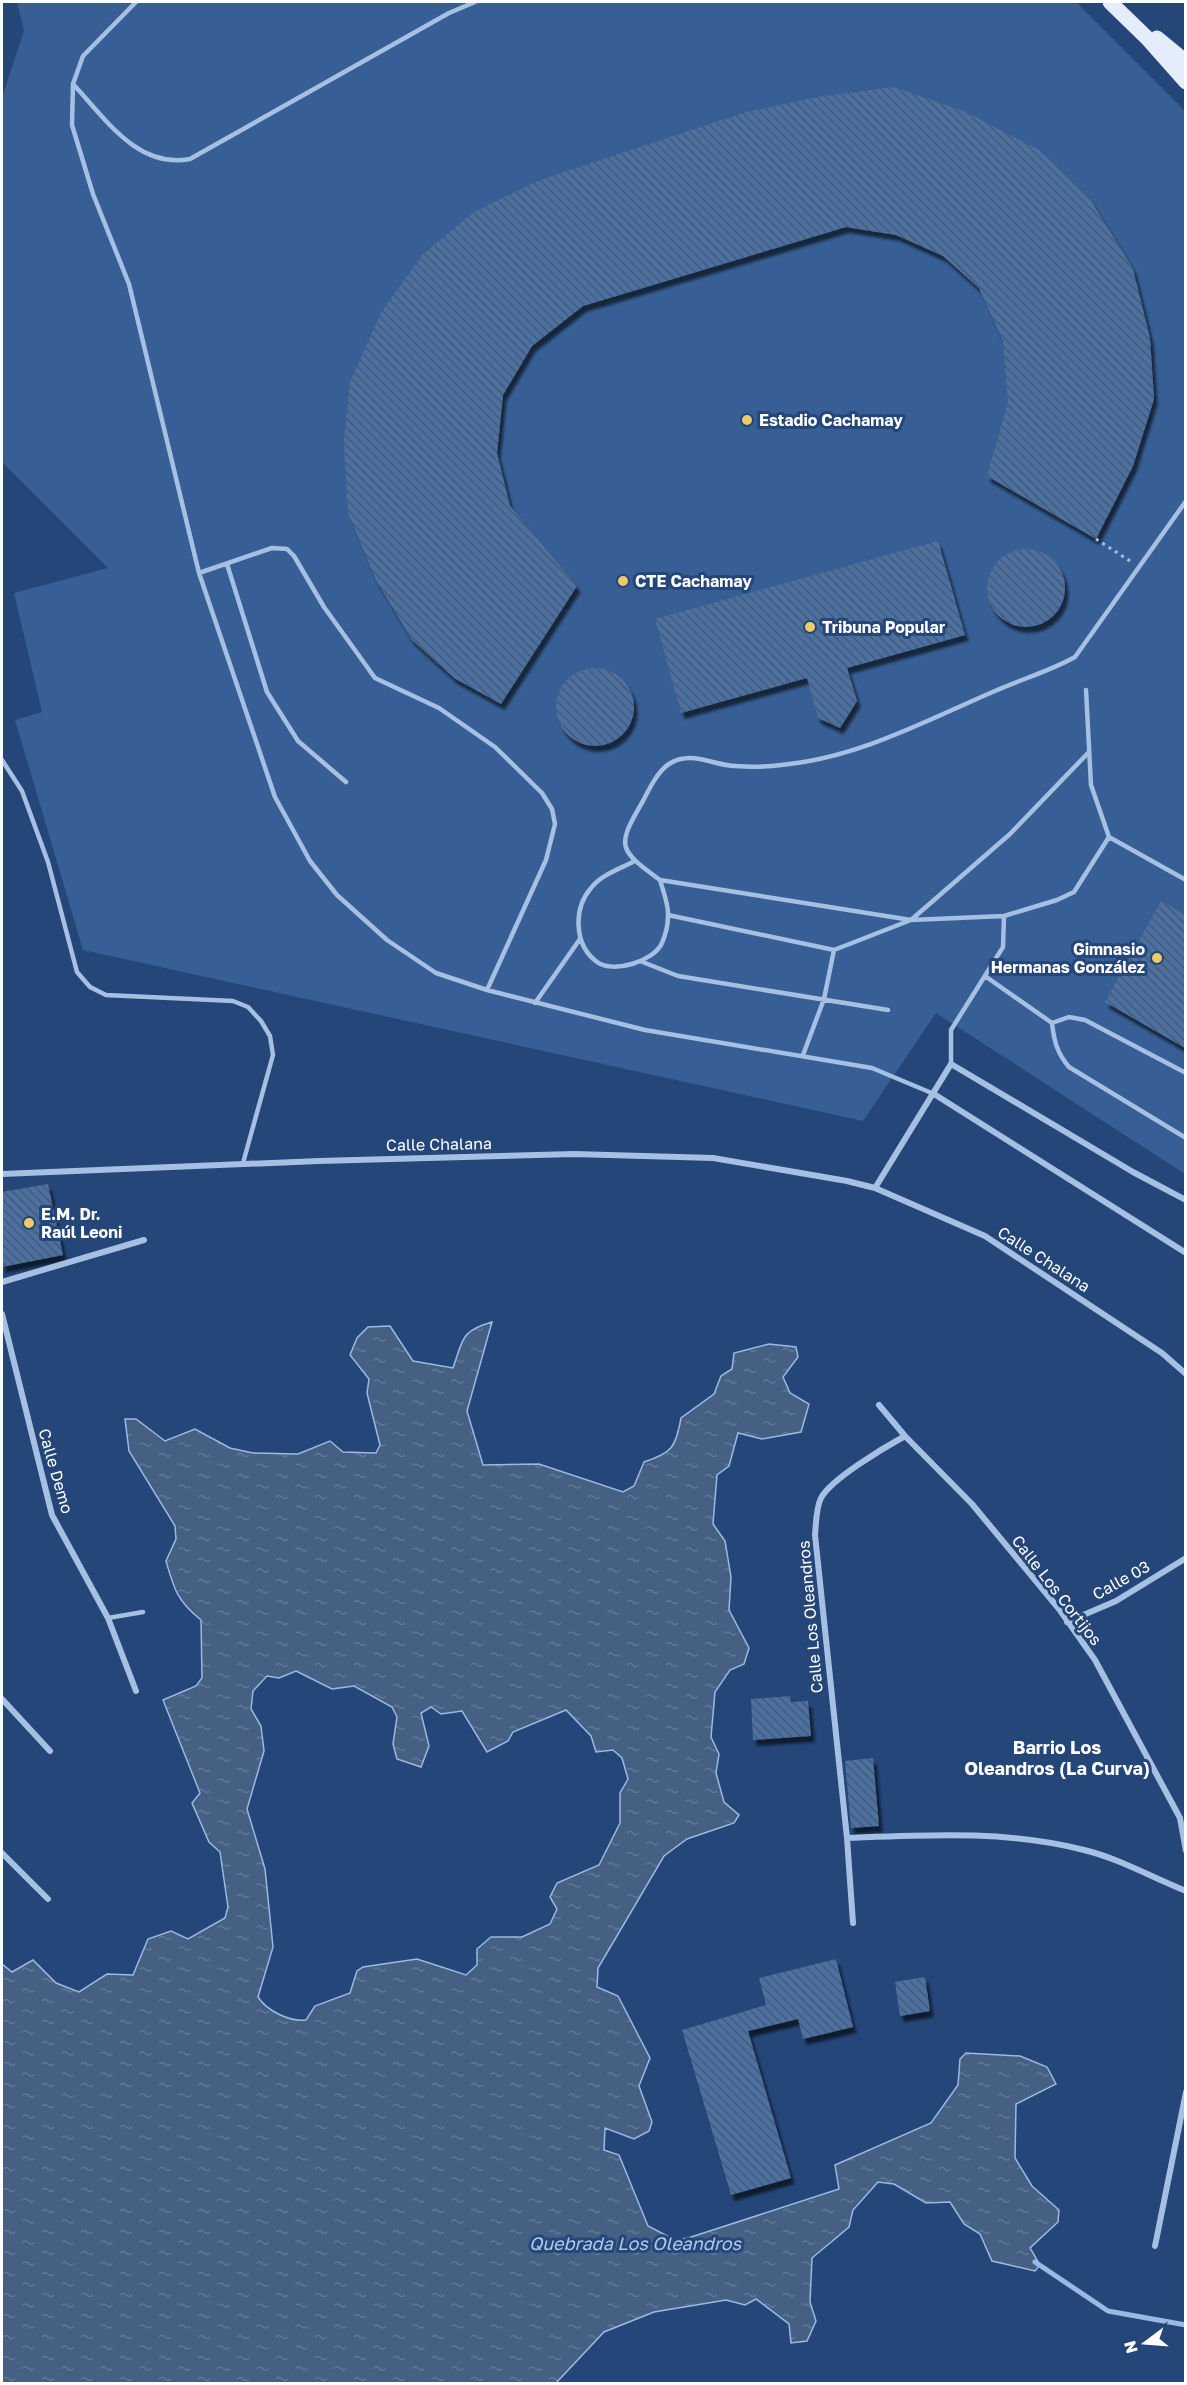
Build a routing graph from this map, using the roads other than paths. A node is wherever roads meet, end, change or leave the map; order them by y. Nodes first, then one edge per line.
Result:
1 (136, 2) edge
2 (475, 2) edge
3 (1112, 2) edge
4 (1185, 62) edge
5 (1185, 82) edge
6 (73, 84) junction
7 (1185, 501) edge
8 (227, 564) junction
9 (199, 573) junction
10 (1086, 690) dead end
11 (1088, 753) junction
12 (2, 760) edge
13 (346, 782) dead end
14 (1109, 837) junction
15 (633, 862) junction
16 (660, 880) junction
17 (1185, 880) edge
18 (668, 915) junction
19 (1004, 916) junction
20 (911, 920) junction
21 (580, 939) junction
22 (834, 950) junction
23 (640, 961) junction
24 (985, 976) junction
25 (487, 990) junction
26 (824, 999) junction
27 (535, 1003) junction
28 (888, 1010) dead end
29 (1052, 1023) junction
30 (803, 1055) junction
31 (951, 1064) junction
32 (1185, 1073) edge
33 (934, 1094) junction
34 (1185, 1138) edge
35 (243, 1163) junction
36 (2, 1174) edge
37 (875, 1188) junction
38 (1185, 1200) edge
39 (144, 1240) dead end
40 (1185, 1253) edge
41 (2, 1282) edge
42 (2, 1314) edge
43 (1185, 1374) edge
44 (879, 1405) dead end
45 (905, 1436) junction
46 (1185, 1558) edge
47 (143, 1612) dead end
48 (108, 1618) junction
49 (1067, 1622) junction
50 (136, 1692) dead end
51 (2, 1699) edge
52 (50, 1751) dead end
53 (847, 1838) junction
54 (1185, 1851) edge
55 (2, 1853) edge
56 (1185, 1891) edge
57 (48, 1899) dead end
58 (853, 1923) dead end
59 (1185, 2092) edge
60 (1155, 2246) dead end

1 - 6 lane
2 - 6 lane
3 - 4 main road
3 - 5 main road
6 - 9 lane
7 - 15 lane
8 - 9 lane
8 - 13 lane
8 - 25 lane
9 - 25 lane
10 - 11 lane
11 - 14 lane
11 - 20 lane
12 - 35 lane
14 - 17 lane
14 - 19 lane
15 - 16 lane
15 - 21 lane
16 - 18 lane
16 - 20 lane
18 - 22 lane
18 - 23 lane
19 - 20 lane
19 - 24 lane
20 - 22 lane
21 - 23 lane
21 - 27 lane
22 - 26 lane
23 - 26 lane
24 - 29 lane
24 - 31 lane
25 - 27 lane
26 - 28 lane
26 - 30 lane
27 - 30 lane
29 - 32 lane
29 - 34 lane
30 - 33 lane
31 - 33 street
31 - 38 street
33 - 37 street
33 - 40 street
35 - 36 street, Calle Chalana
35 - 37 street, Calle Chalana
37 - 43 street, Calle Chalana
39 - 41 street
42 - 48 street, Calle Demo
44 - 45 street, Calle Los Cortijos
45 - 49 street, Calle Los Cortijos
45 - 53 street, Calle Los Oleandros
46 - 49 street, Calle 03
47 - 48 lane
48 - 50 street, Calle Demo
49 - 54 street, Calle Los Cortijos
51 - 52 street
53 - 56 street
53 - 58 street, Calle Los Oleandros
55 - 57 street
59 - 60 street

